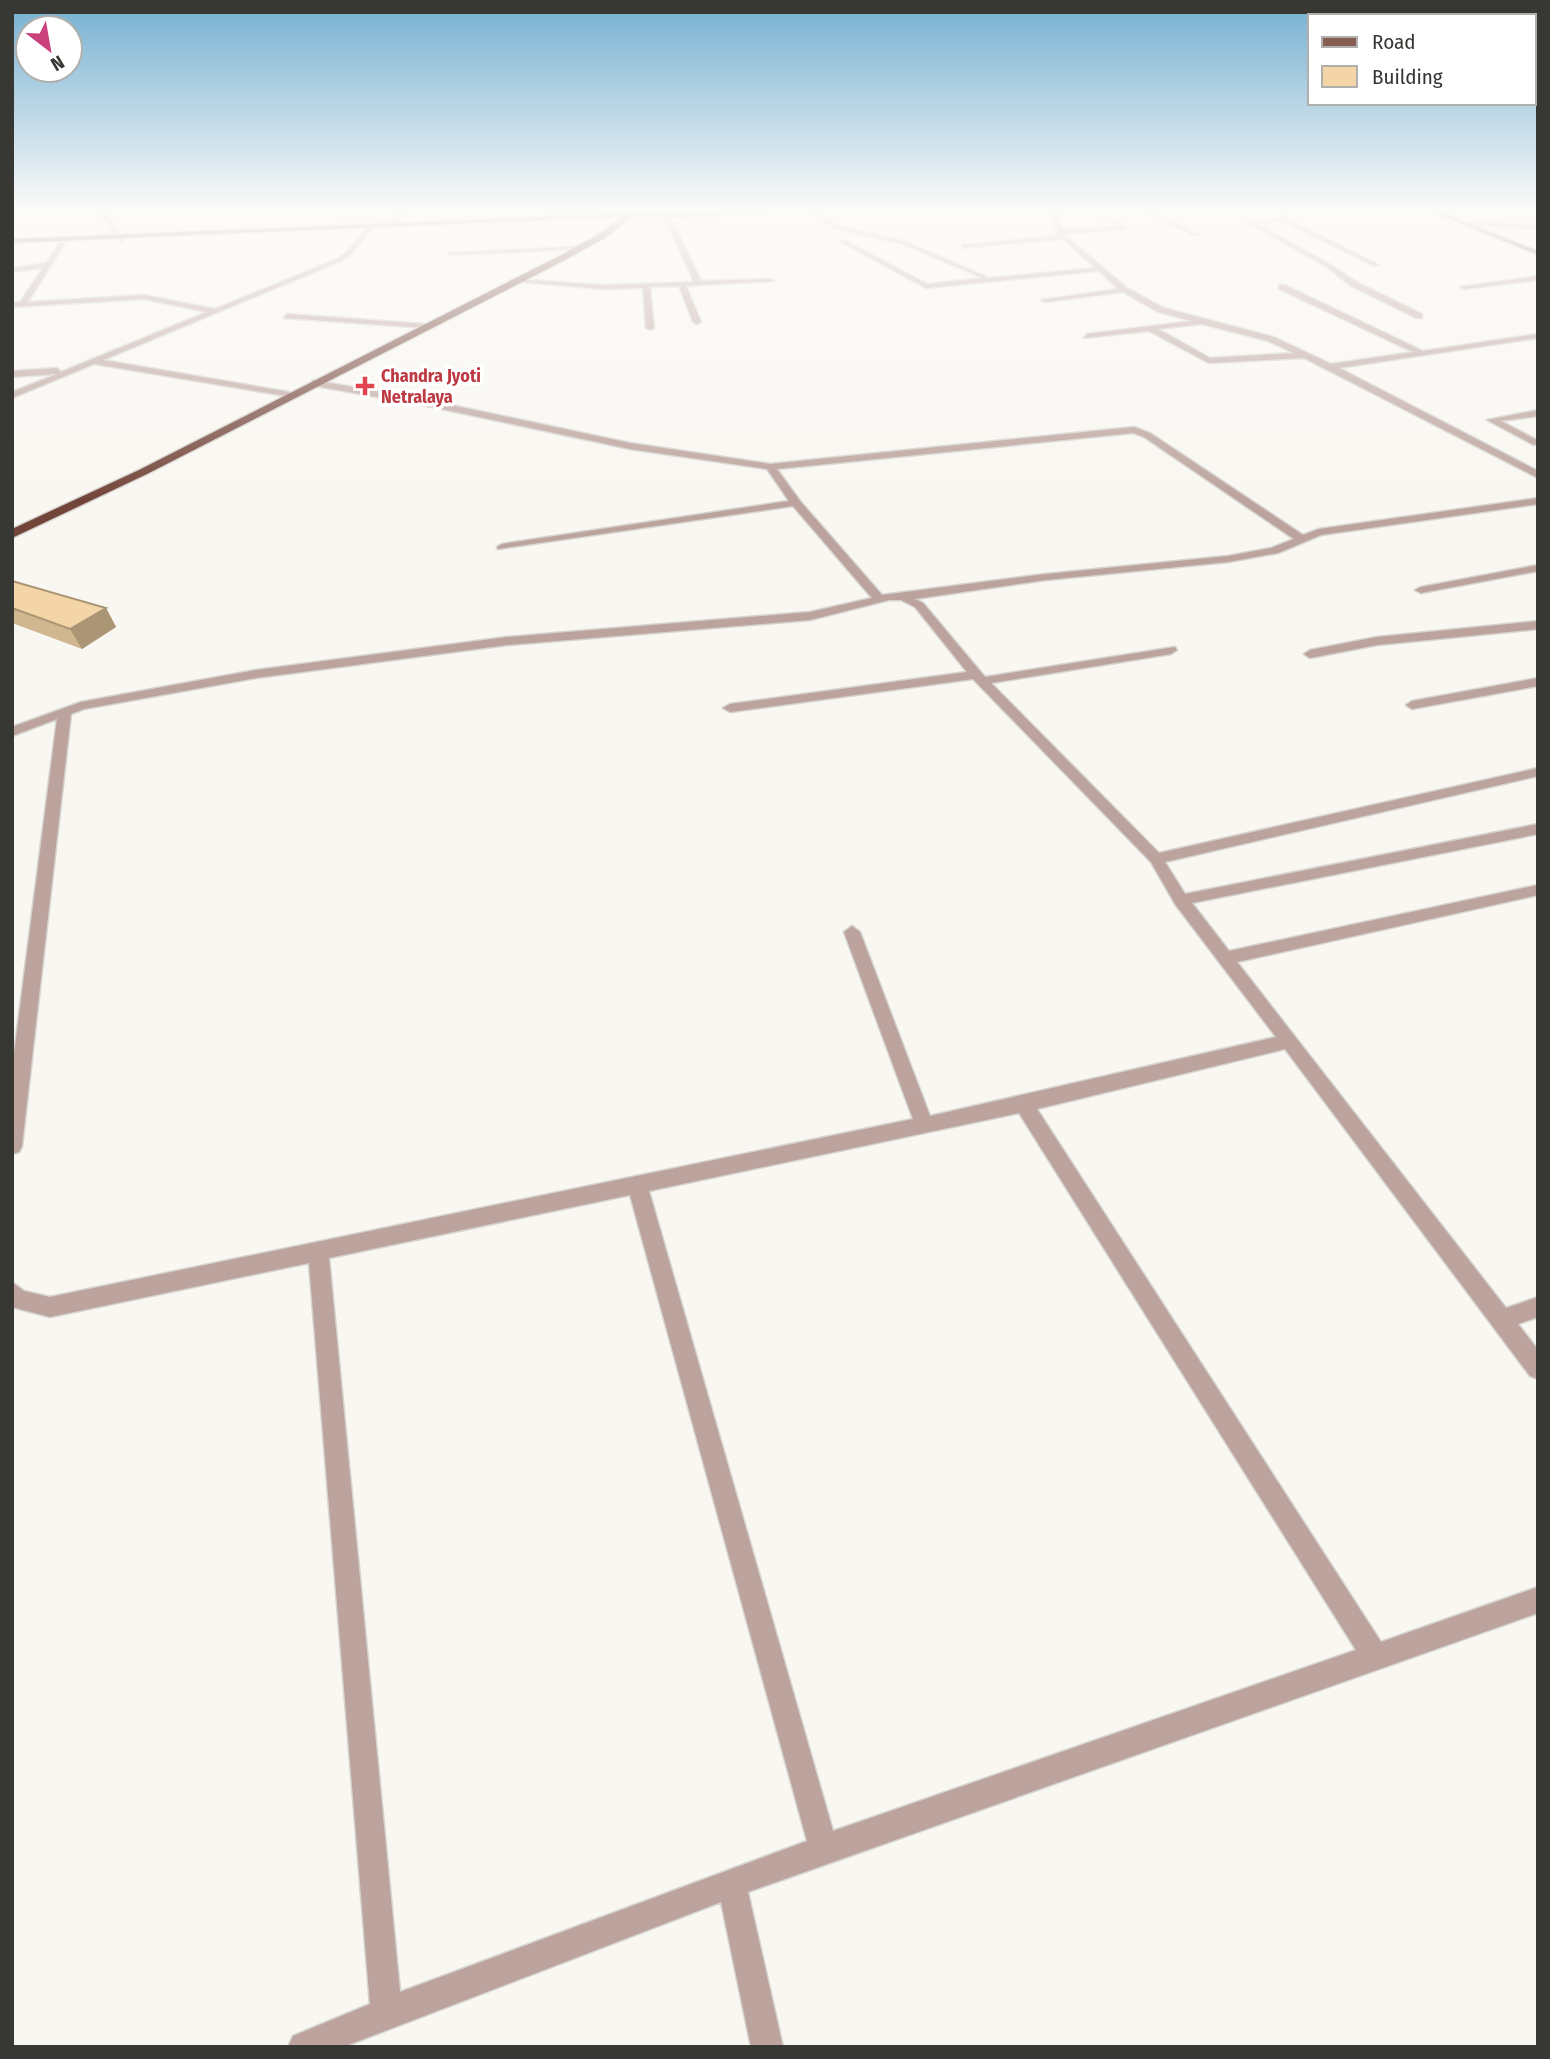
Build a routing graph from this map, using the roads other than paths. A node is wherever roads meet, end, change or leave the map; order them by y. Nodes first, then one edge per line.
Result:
1 (201, 308) edge
2 (223, 308) edge
3 (461, 308) edge
4 (648, 308) edge
5 (691, 308) edge
6 (1157, 308) edge
7 (1326, 308) edge
8 (1403, 308) edge
9 (216, 311) junction
10 (287, 316) dead end
11 (1419, 316) dead end
12 (1206, 321) junction
13 (697, 322) dead end
14 (426, 326) junction
15 (650, 328) dead end
16 (1153, 330) junction
17 (1538, 335) edge
18 (1087, 336) dead end
19 (1422, 354) junction
20 (1305, 355) junction
21 (92, 361) junction
22 (1330, 368) junction
23 (71, 370) junction
24 (12, 374) edge
25 (313, 383) junction
26 (12, 395) edge
27 (289, 395) junction
28 (1538, 413) edge
29 (1534, 442) dead end
30 (770, 467) junction
31 (1538, 477) edge
32 (1538, 499) edge
33 (796, 503) junction
34 (12, 534) edge
35 (1300, 538) junction
36 (502, 547) dead end
37 (1538, 568) edge
38 (1421, 590) dead end
39 (903, 597) junction
40 (879, 599) junction
41 (1538, 625) edge
42 (1171, 650) dead end
43 (1310, 654) dead end
44 (979, 678) junction
45 (1534, 685) edge
46 (1412, 705) dead end
47 (730, 708) dead end
48 (65, 711) junction
49 (12, 732) edge
50 (1538, 772) edge
51 (1538, 829) edge
52 (1156, 859) junction
53 (1538, 890) edge
54 (1181, 900) junction
55 (852, 932) dead end
56 (1227, 958) junction
57 (1290, 1041) junction
58 (1024, 1104) junction
59 (924, 1125) junction
60 (12, 1146) edge
61 (637, 1185) junction
62 (318, 1252) junction
63 (12, 1292) edge
64 (1538, 1307) edge
65 (1502, 1320) junction
66 (1538, 1368) edge
67 (1538, 1600) edge
68 (1375, 1656) junction
69 (824, 1849) junction
70 (732, 1884) junction
71 (386, 2012) junction
72 (304, 2047) edge
73 (767, 2047) edge

1 - 9 street
2 - 9 street
3 - 14 highway
4 - 15 street
5 - 13 street
6 - 12 street
7 - 19 street
8 - 11 street
9 - 21 street
10 - 14 street
12 - 16 street
12 - 20 street
14 - 25 highway
16 - 18 street
16 - 20 street
17 - 19 street
19 - 22 street
20 - 22 street
21 - 23 street
21 - 27 street
22 - 31 street
23 - 24 street
23 - 26 street
25 - 27 highway
25 - 30 street
27 - 34 highway
28 - 29 street
30 - 33 street
30 - 35 street
31 - 32 street
32 - 35 street
33 - 36 street
33 - 40 street
35 - 39 street
37 - 38 street
39 - 40 street
39 - 44 street
40 - 48 street
41 - 43 street
42 - 44 street
44 - 47 street
44 - 52 street
45 - 46 street
48 - 49 street
48 - 60 street
50 - 52 street
51 - 54 street
52 - 54 street
53 - 56 street
54 - 56 street
55 - 59 street
56 - 57 street
57 - 58 street
57 - 65 street
58 - 59 street
58 - 68 street
59 - 61 street
61 - 62 street
61 - 69 street
62 - 63 street
62 - 71 street
64 - 65 street
65 - 66 street
67 - 68 street
68 - 69 street
69 - 70 street
70 - 71 street
70 - 73 street
71 - 72 street

